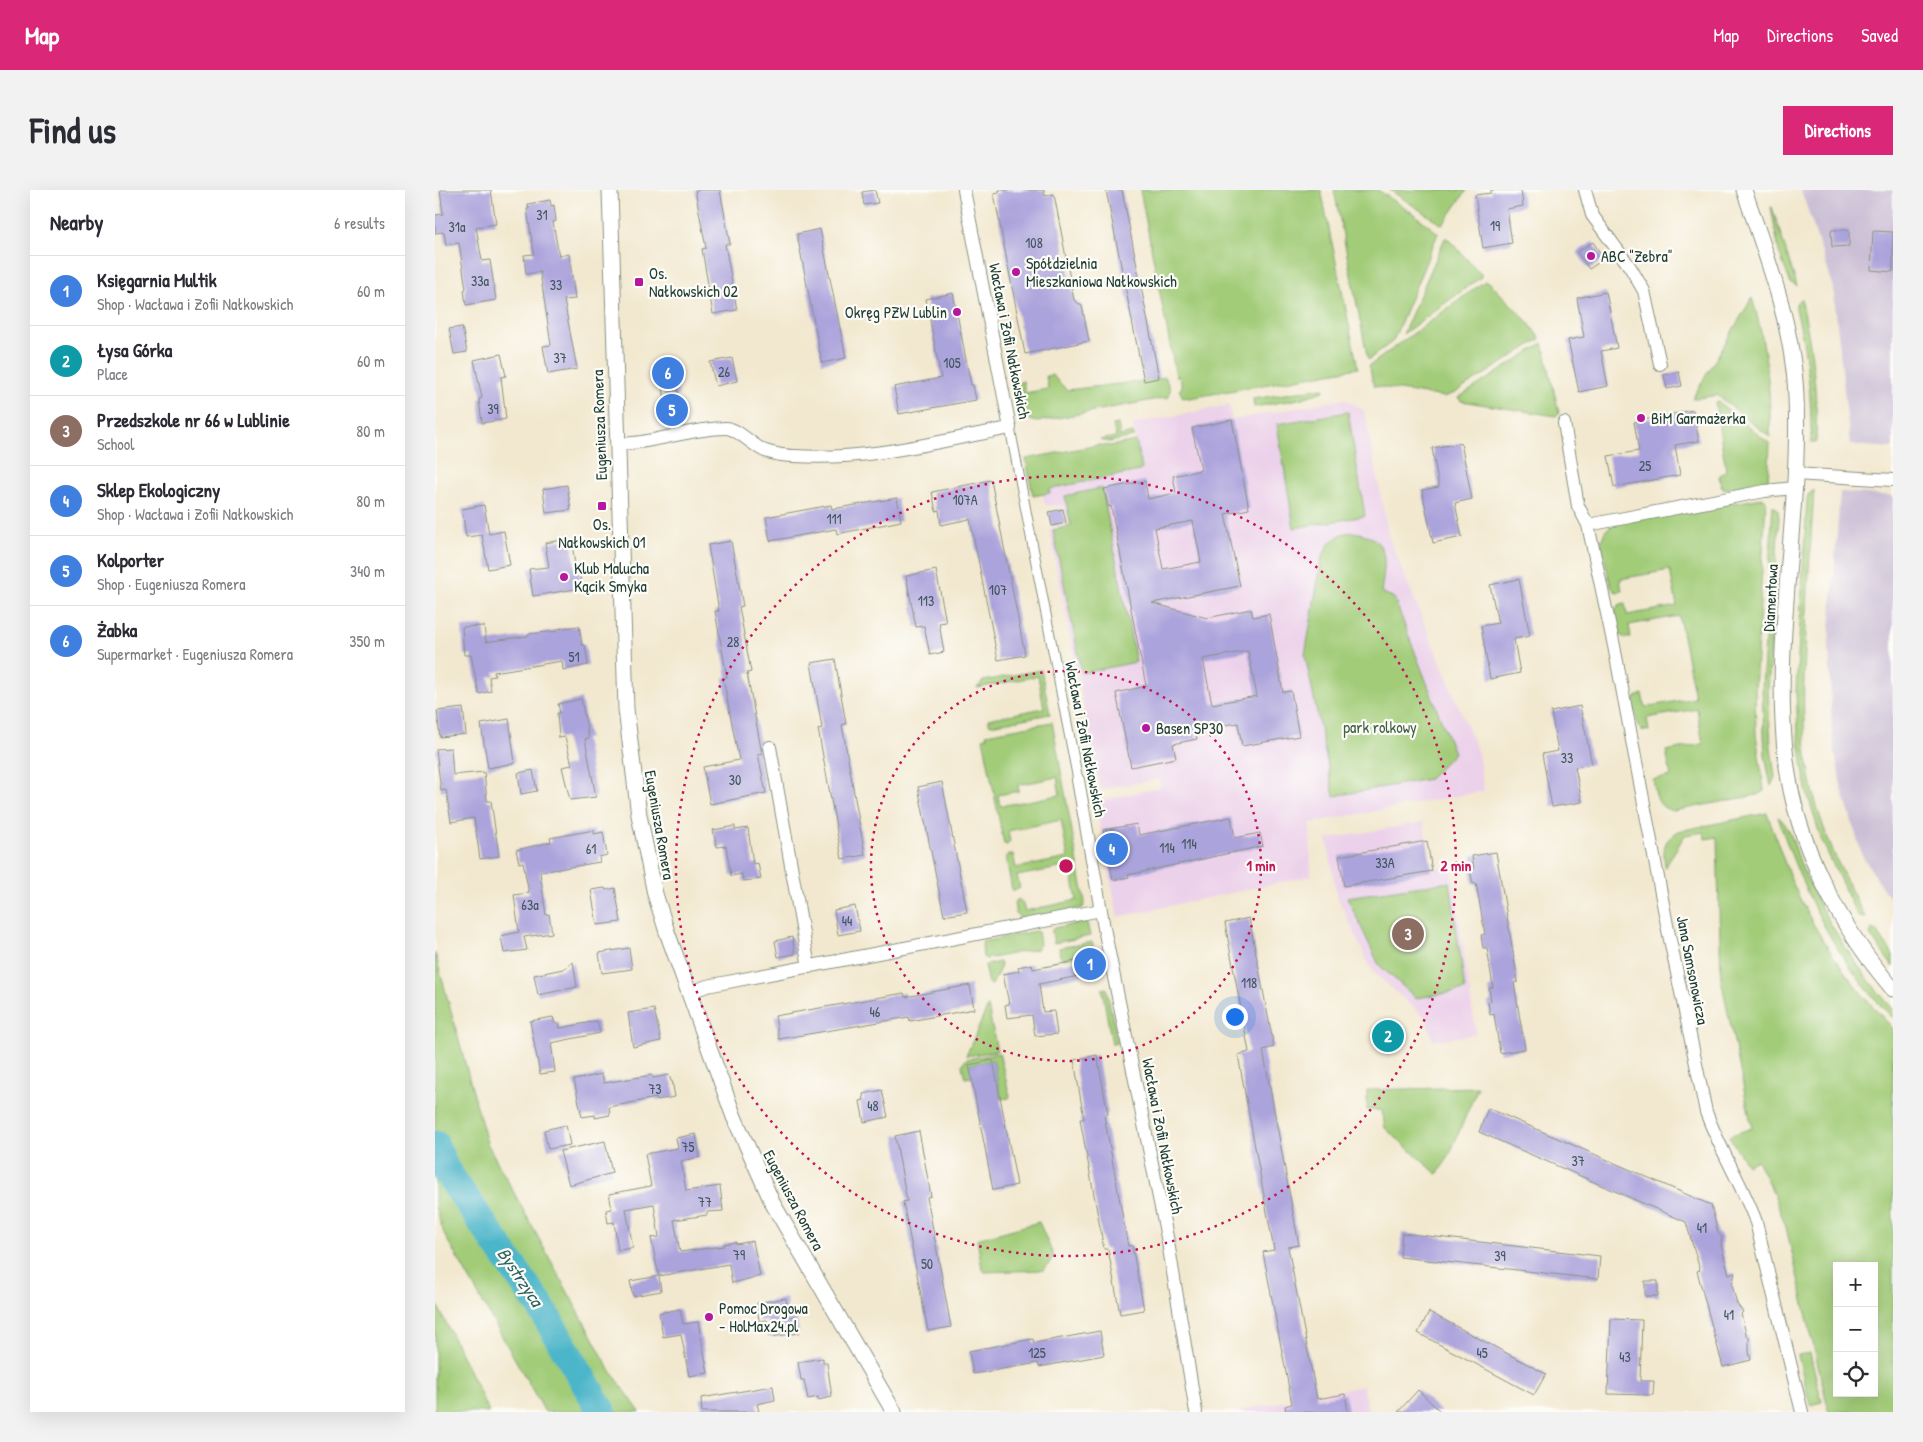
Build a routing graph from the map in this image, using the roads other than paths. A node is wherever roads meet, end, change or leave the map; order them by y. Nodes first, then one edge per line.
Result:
1 (610, 190) edge
2 (964, 190) edge
3 (1585, 190) edge
4 (1744, 190) edge
5 (1660, 364) dead end
6 (1564, 423) dead end
7 (1011, 428) junction
8 (617, 444) junction
9 (1893, 480) edge
10 (1794, 481) junction
11 (1588, 525) junction
12 (771, 747) dead end
13 (1078, 780) joint
14 (1101, 910) junction
15 (809, 967) junction
16 (1893, 989) edge
17 (688, 993) junction
18 (894, 1412) edge
19 (1196, 1412) edge
20 (1802, 1412) edge

1 - 8 street, Eugeniusza Romera
2 - 7 street, Wacława i Zofii Nałkowskich
3 - 5 street
4 - 10 street, Diamentowa
6 - 11 street, Jana Samsonowicza
7 - 8 street
7 - 13 street, Wacława i Zofii Nałkowskich
8 - 17 street, Eugeniusza Romera
9 - 10 street
10 - 11 street
10 - 16 street, Diamentowa
11 - 20 street, Jana Samsonowicza
12 - 15 street
13 - 14 street, Wacława i Zofii Nałkowskich
14 - 15 street
14 - 19 street, Wacława i Zofii Nałkowskich
15 - 17 street
17 - 18 street, Eugeniusza Romera

